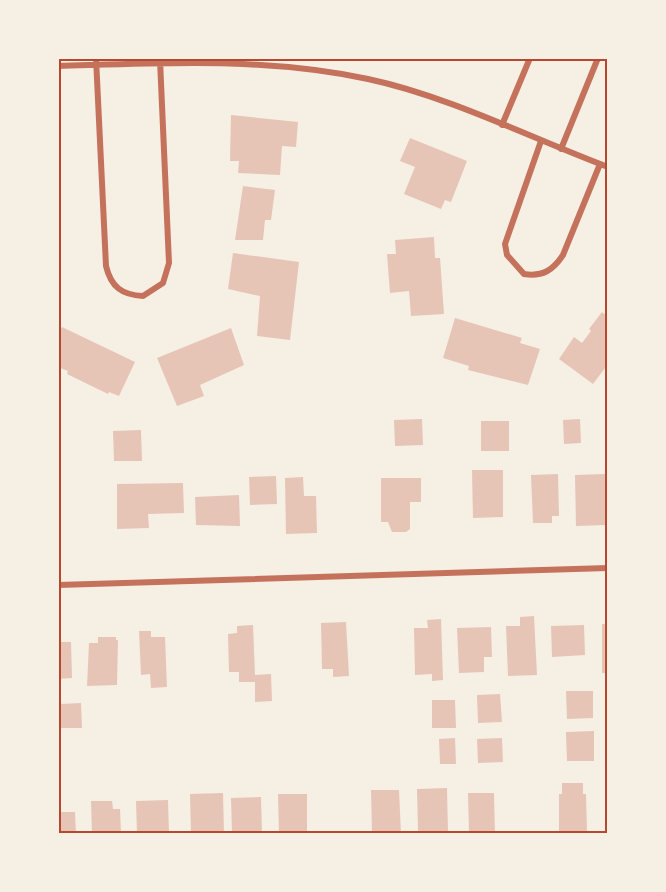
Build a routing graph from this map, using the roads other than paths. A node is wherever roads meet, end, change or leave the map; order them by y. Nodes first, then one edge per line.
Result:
1 (530, 58) edge
2 (598, 58) edge
3 (160, 60) edge
4 (96, 62) edge
5 (58, 66) edge
6 (502, 125) junction
7 (541, 141) junction
8 (561, 149) junction
9 (600, 164) junction
10 (608, 167) edge
11 (608, 568) edge
12 (58, 585) edge

1 - 6 street
2 - 8 street
3 - 4 street
3 - 4 street
3 - 6 street
4 - 5 street
6 - 7 street
7 - 8 street
7 - 9 street
8 - 9 street
9 - 10 street
11 - 12 street

